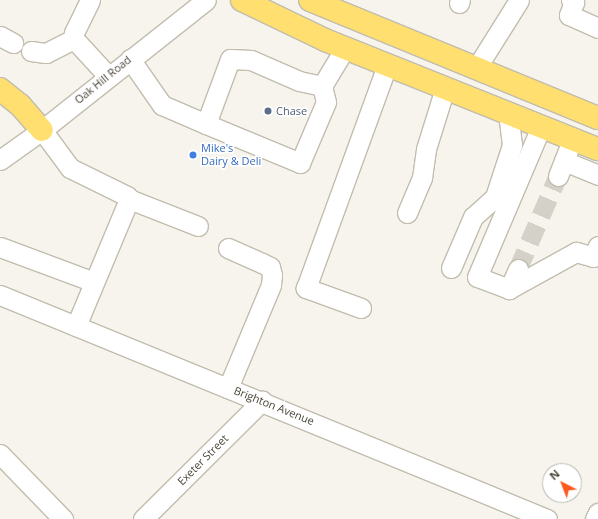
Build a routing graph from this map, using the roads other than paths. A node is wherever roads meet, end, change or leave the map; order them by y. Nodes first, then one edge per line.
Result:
1 (90, 0) edge
2 (206, 0) edge
3 (242, 0) edge
4 (310, 0) edge
5 (519, 0) edge
6 (571, 0) edge
7 (341, 8) edge
8 (598, 28) edge
9 (74, 39) junction
10 (345, 48) junction
11 (31, 51) dead end
12 (130, 59) junction
13 (388, 65) junction
14 (477, 67) junction
15 (108, 76) junction
16 (322, 86) junction
17 (445, 88) junction
18 (0, 89) edge
19 (508, 114) junction
20 (598, 118) edge
21 (206, 124) junction
22 (541, 126) junction
23 (42, 130) junction
24 (573, 138) junction
25 (598, 149) edge
26 (598, 154) edge
27 (0, 160) edge
28 (594, 173) edge
29 (128, 199) junction
30 (407, 213) dead end
31 (198, 226) dead end
32 (598, 246) edge
33 (0, 247) edge
34 (228, 248) dead end
35 (451, 268) dead end
36 (518, 269) tunnel mouth
37 (94, 282) junction
38 (509, 289) junction
39 (0, 295) edge
40 (361, 308) dead end
41 (76, 326) junction
42 (228, 388) junction
43 (262, 401) junction
44 (0, 454) edge
45 (598, 513) edge
46 (63, 519) edge
47 (143, 519) edge
48 (547, 519) edge
49 (596, 519) edge

1 - 9 street
2 - 12 street, Oak Hill Road
3 - 10 highway
4 - 7 highway
5 - 14 street
6 - 8 street
7 - 14 highway
9 - 11 street
9 - 15 street
10 - 13 highway
10 - 16 street
12 - 15 street, Oak Hill Road
12 - 21 street
13 - 17 highway
13 - 40 street
14 - 20 highway
15 - 23 street, Oak Hill Road
16 - 21 street
16 - 21 street
17 - 19 highway
17 - 30 street
18 - 23 highway
19 - 22 highway
19 - 35 street
22 - 24 highway
22 - 38 street
23 - 27 street, Oak Hill Road
23 - 29 street
24 - 25 highway
24 - 28 street
26 - 28 street
29 - 31 street
29 - 37 street
32 - 38 street
33 - 37 street
34 - 42 street
36 - 38 street
37 - 41 street
39 - 41 street, Brighton Avenue
41 - 42 street, Brighton Avenue
42 - 43 street, Brighton Avenue
43 - 47 street, Exeter Street
43 - 48 street, Brighton Avenue
44 - 46 street
45 - 49 street

